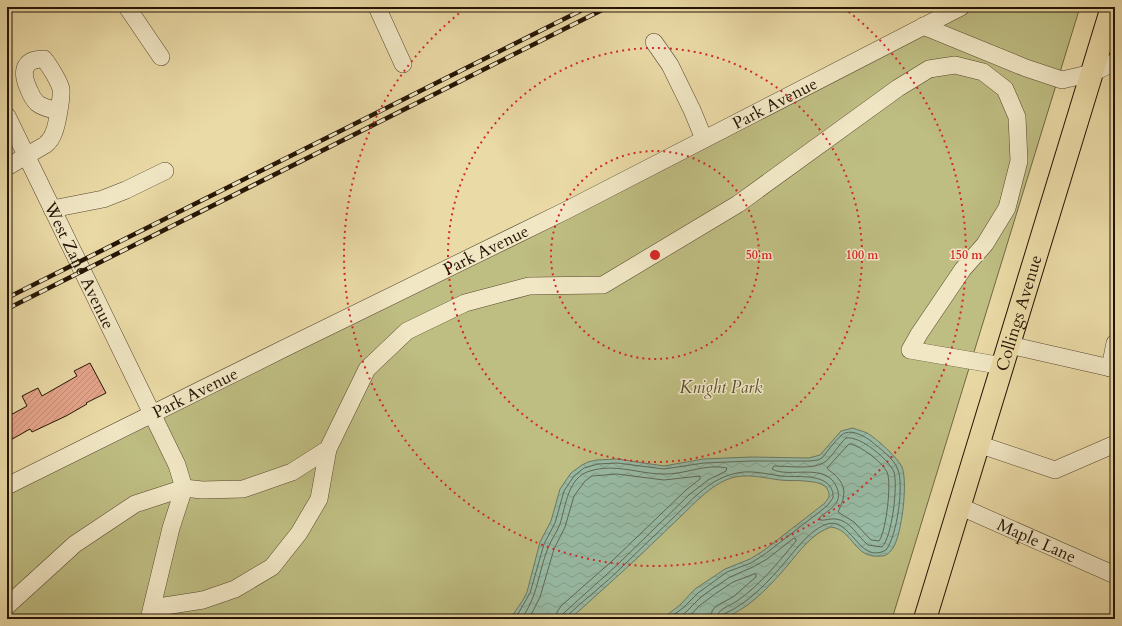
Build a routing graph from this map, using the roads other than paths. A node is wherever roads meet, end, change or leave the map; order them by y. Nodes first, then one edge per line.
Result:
1 (126, 7) edge
2 (376, 7) edge
3 (961, 7) edge
4 (1112, 7) edge
5 (923, 26) junction
6 (654, 42) dead end
7 (161, 57) dead end
8 (1115, 62) edge
9 (403, 64) dead end
10 (1092, 73) junction
11 (58, 110) dead end
12 (7, 116) edge
13 (704, 139) junction
14 (27, 156) junction
15 (7, 166) edge
16 (165, 171) dead end
17 (52, 209) junction
18 (1115, 343) edge
19 (1006, 355) junction
20 (1112, 368) edge
21 (152, 415) junction
22 (978, 444) junction
23 (1115, 444) edge
24 (328, 449) junction
25 (7, 486) edge
26 (184, 488) junction
27 (959, 506) junction
28 (1115, 575) edge
29 (7, 606) edge
30 (151, 613) edge
31 (928, 618) edge

1 - 7 street
2 - 9 street
3 - 5 street, Park Avenue
4 - 10 main road, Collings Avenue
5 - 10 street
5 - 13 street, Park Avenue
6 - 13 street
8 - 10 street
10 - 19 main road, Collings Avenue
11 - 14 street
12 - 14 street, West Zane Avenue
13 - 21 street, Park Avenue
14 - 15 street
14 - 17 street, West Zane Avenue
16 - 17 street
17 - 21 street, West Zane Avenue
18 - 20 street
19 - 20 street
19 - 22 main road, Collings Avenue
19 - 24 street
21 - 25 street, Park Avenue
21 - 26 street, West Zane Avenue
22 - 23 street
22 - 27 main road, Collings Avenue
24 - 26 street
24 - 30 street
26 - 29 street
26 - 30 street
27 - 28 street, Maple Lane
27 - 31 main road, Collings Avenue

